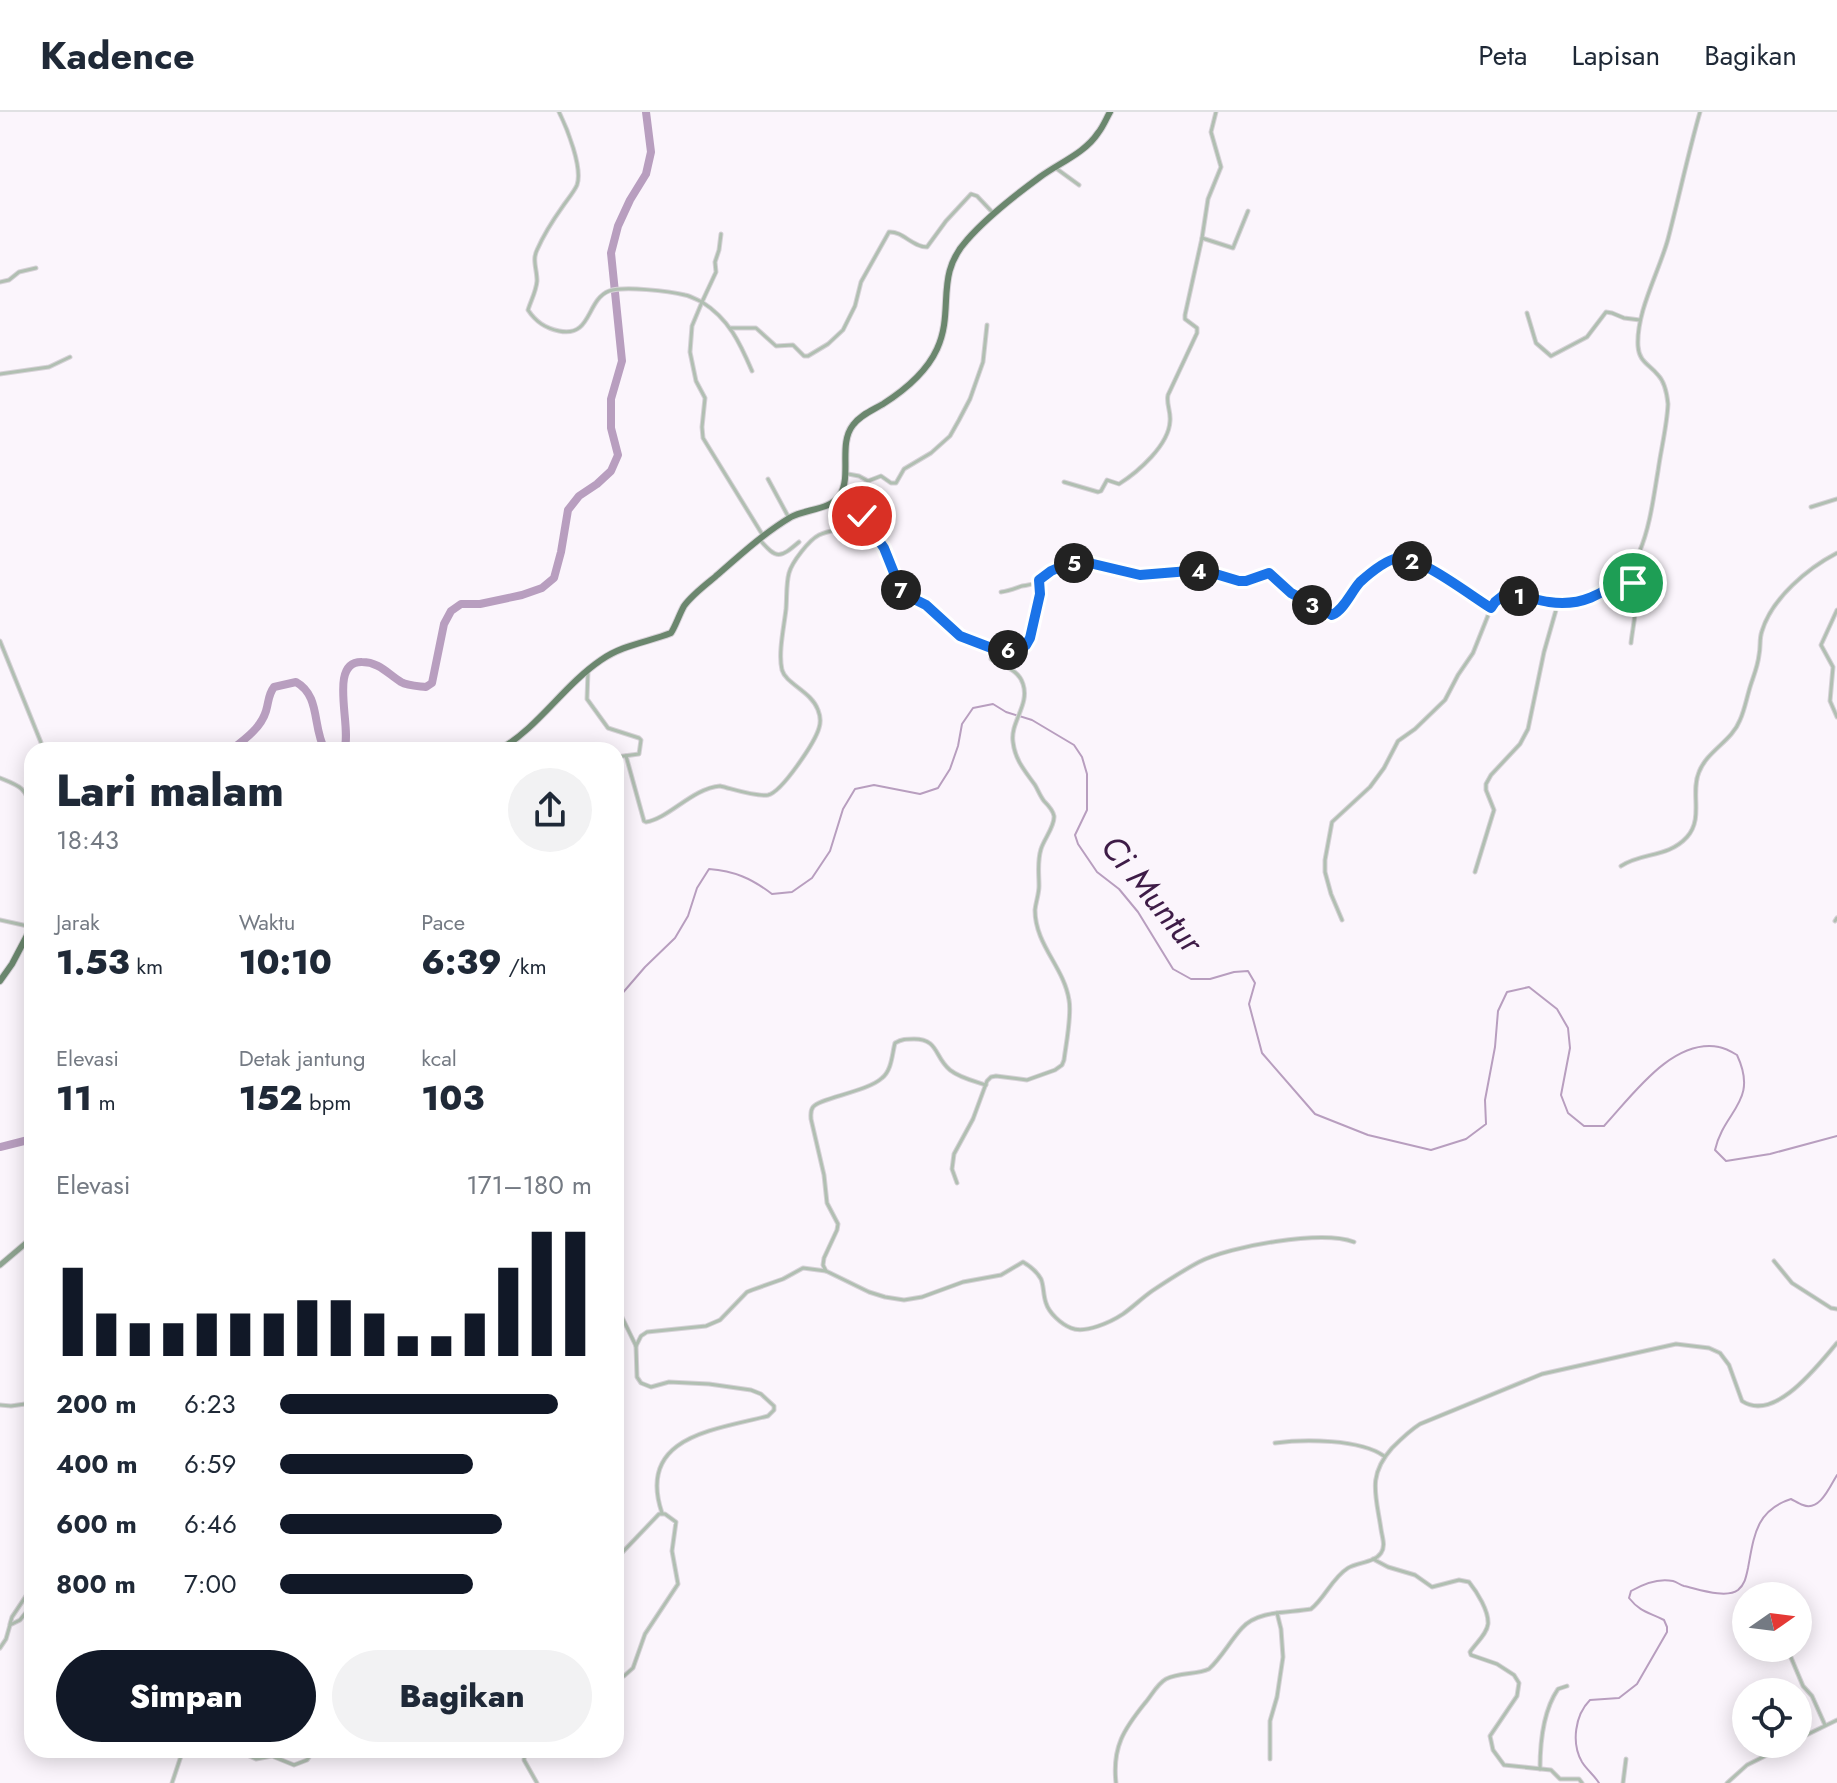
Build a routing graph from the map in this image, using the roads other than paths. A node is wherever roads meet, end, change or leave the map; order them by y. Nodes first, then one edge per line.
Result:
1 (559, 112) edge
2 (1110, 112) edge
3 (1216, 112) edge
4 (1700, 112) edge
5 (1054, 167) junction
6 (1079, 185) dead end
7 (1248, 211) dead end
8 (994, 214) junction
9 (721, 234) dead end
10 (1202, 238) junction
11 (36, 268) dead end
12 (0, 282) edge
13 (702, 302) junction
14 (1527, 313) dead end
15 (1640, 320) junction
16 (987, 325) dead end
17 (731, 328) junction
18 (70, 357) dead end
19 (752, 371) dead end
20 (0, 374) edge
21 (844, 473) junction
22 (768, 479) dead end
23 (1064, 482) dead end
24 (839, 497) junction
25 (1837, 499) edge
26 (1811, 507) dead end
27 (862, 516) junction
28 (789, 518) junction
29 (762, 538) junction
30 (799, 542) dead end
31 (1837, 553) edge
32 (1626, 575) junction
33 (1038, 582) junction
34 (1001, 592) dead end
35 (1558, 603) junction
36 (1491, 608) junction
37 (1837, 610) edge
38 (0, 641) edge
39 (1631, 643) dead end
40 (994, 649) junction
41 (588, 671) junction
42 (1837, 717) edge
43 (41, 742) edge
44 (510, 742) edge
45 (626, 756) joint
46 (0, 778) edge
47 (24, 790) edge
48 (1621, 866) dead end
49 (1475, 872) dead end
50 (0, 920) edge
51 (1342, 920) dead end
52 (24, 925) edge
53 (24, 942) edge
54 (0, 981) edge
55 (986, 1085) junction
56 (957, 1183) dead end
57 (1354, 1242) dead end
58 (24, 1245) edge
59 (1774, 1261) dead end
60 (0, 1265) edge
61 (826, 1271) junction
62 (1837, 1309) edge
63 (624, 1321) edge
64 (1837, 1343) edge
65 (636, 1346) junction
66 (24, 1404) edge
67 (0, 1405) edge
68 (1275, 1443) dead end
69 (1385, 1456) junction
70 (662, 1513) junction
71 (624, 1551) edge
72 (1373, 1559) junction
73 (24, 1599) edge
74 (1277, 1613) junction
75 (24, 1615) edge
76 (10, 1625) junction
77 (0, 1648) edge
78 (1793, 1662) edge
79 (624, 1676) edge
80 (1567, 1686) dead end
81 (1837, 1720) edge
82 (1825, 1725) junction
83 (1812, 1732) edge
84 (180, 1758) edge
85 (277, 1758) edge
86 (308, 1758) edge
87 (524, 1758) edge
88 (1761, 1758) edge
89 (1270, 1759) dead end
90 (1626, 1759) dead end
91 (1540, 1769) junction
92 (172, 1783) edge
93 (537, 1783) edge
94 (1116, 1783) edge
95 (1582, 1783) edge
96 (1623, 1783) edge
97 (1727, 1783) edge

1 - 13 street
2 - 5 highway
3 - 10 street
4 - 15 street
5 - 6 street
5 - 8 highway
7 - 10 street
8 - 17 street
8 - 21 highway
9 - 13 street
10 - 23 street
11 - 12 street
13 - 17 street
13 - 29 street
14 - 15 street
15 - 32 street
16 - 21 street
17 - 19 street
18 - 20 street
21 - 24 highway
22 - 28 street
24 - 27 street
24 - 28 highway
25 - 26 street
27 - 40 street
27 - 45 street
28 - 29 highway
29 - 30 street
29 - 41 highway
31 - 48 street
32 - 35 street
32 - 39 street
33 - 34 street
33 - 36 street
33 - 40 street
35 - 36 street
35 - 49 street
36 - 51 street
37 - 42 street
38 - 43 street
40 - 55 street
41 - 44 highway
41 - 45 street
46 - 47 street
50 - 52 street
53 - 54 highway
55 - 56 street
55 - 61 street
57 - 61 street
58 - 60 main road
59 - 62 street
61 - 65 street
63 - 65 street
64 - 69 street
65 - 70 street
66 - 67 street
68 - 69 street
69 - 72 street
70 - 71 street
70 - 79 street
72 - 74 street
72 - 91 street
73 - 76 street
74 - 89 street
74 - 94 street
75 - 76 street
76 - 77 street
78 - 82 street
80 - 91 street
81 - 82 street
82 - 83 street
84 - 92 street
85 - 86 street
87 - 93 street
88 - 97 street
90 - 96 street
91 - 95 street

